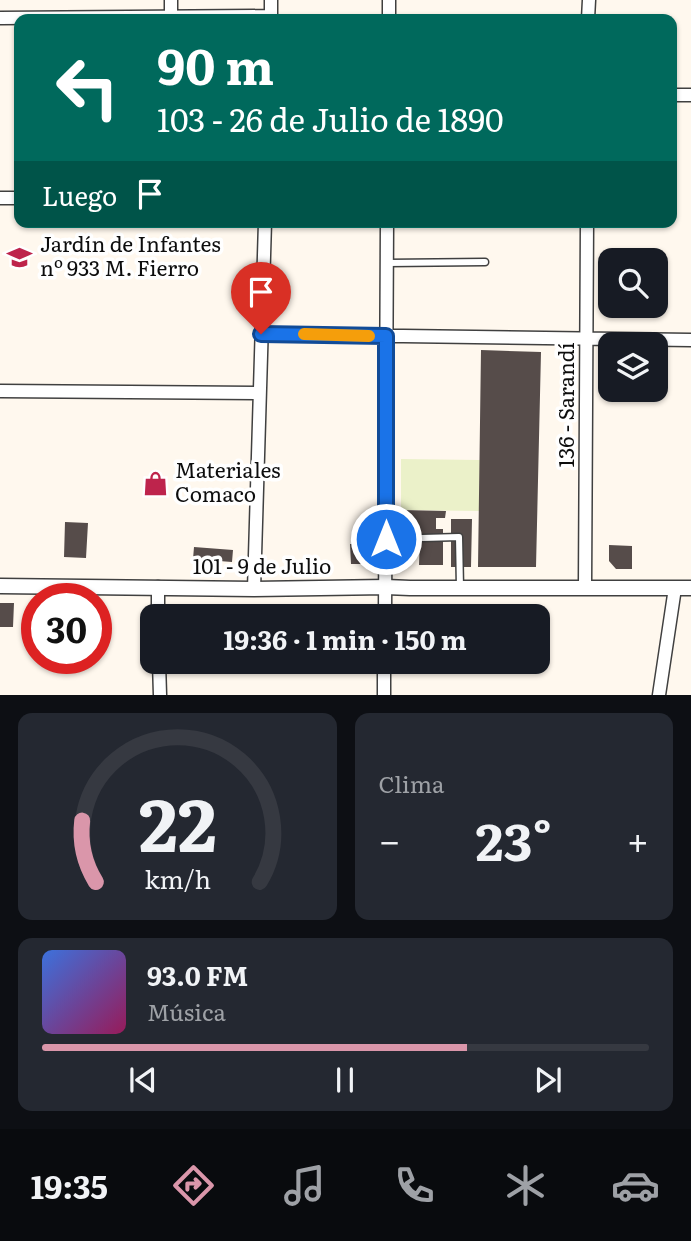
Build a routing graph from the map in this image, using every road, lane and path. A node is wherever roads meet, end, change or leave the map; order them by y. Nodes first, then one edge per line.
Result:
1 (265, 228) edge
2 (387, 228) edge
3 (587, 228) edge
4 (485, 262) dead end
5 (387, 263) junction
6 (261, 334) junction
7 (386, 336) junction
8 (587, 339) junction
9 (691, 340) edge
10 (0, 391) edge
11 (259, 393) junction
12 (386, 539) junction
13 (0, 586) edge
14 (158, 587) junction
15 (386, 587) junction
16 (585, 587) junction
17 (460, 588) junction
18 (675, 588) junction
19 (691, 588) edge
20 (254, 589) junction
21 (158, 604) edge
22 (385, 604) edge
23 (159, 674) edge
24 (384, 674) edge
25 (160, 695) edge
26 (384, 695) edge
27 (659, 695) edge

1 - 6 street
2 - 5 street
3 - 8 street, 136 - Sarandí
4 - 5 lane
5 - 7 street
6 - 7 street
6 - 11 street
7 - 8 street
7 - 12 street
8 - 9 street
8 - 16 street, 136 - Sarandí
10 - 11 street
11 - 20 street
12 - 15 street
12 - 17 lane
13 - 14 street, 101 - 9 de Julio
14 - 20 street, 101 - 9 de Julio
14 - 21 street
15 - 17 street, 101 - 9 de Julio
15 - 20 street, 101 - 9 de Julio
15 - 22 street
16 - 17 street, 101 - 9 de Julio
16 - 18 street, 101 - 9 de Julio
18 - 19 street, 101 - 9 de Julio
18 - 27 street
23 - 25 street
24 - 26 street

